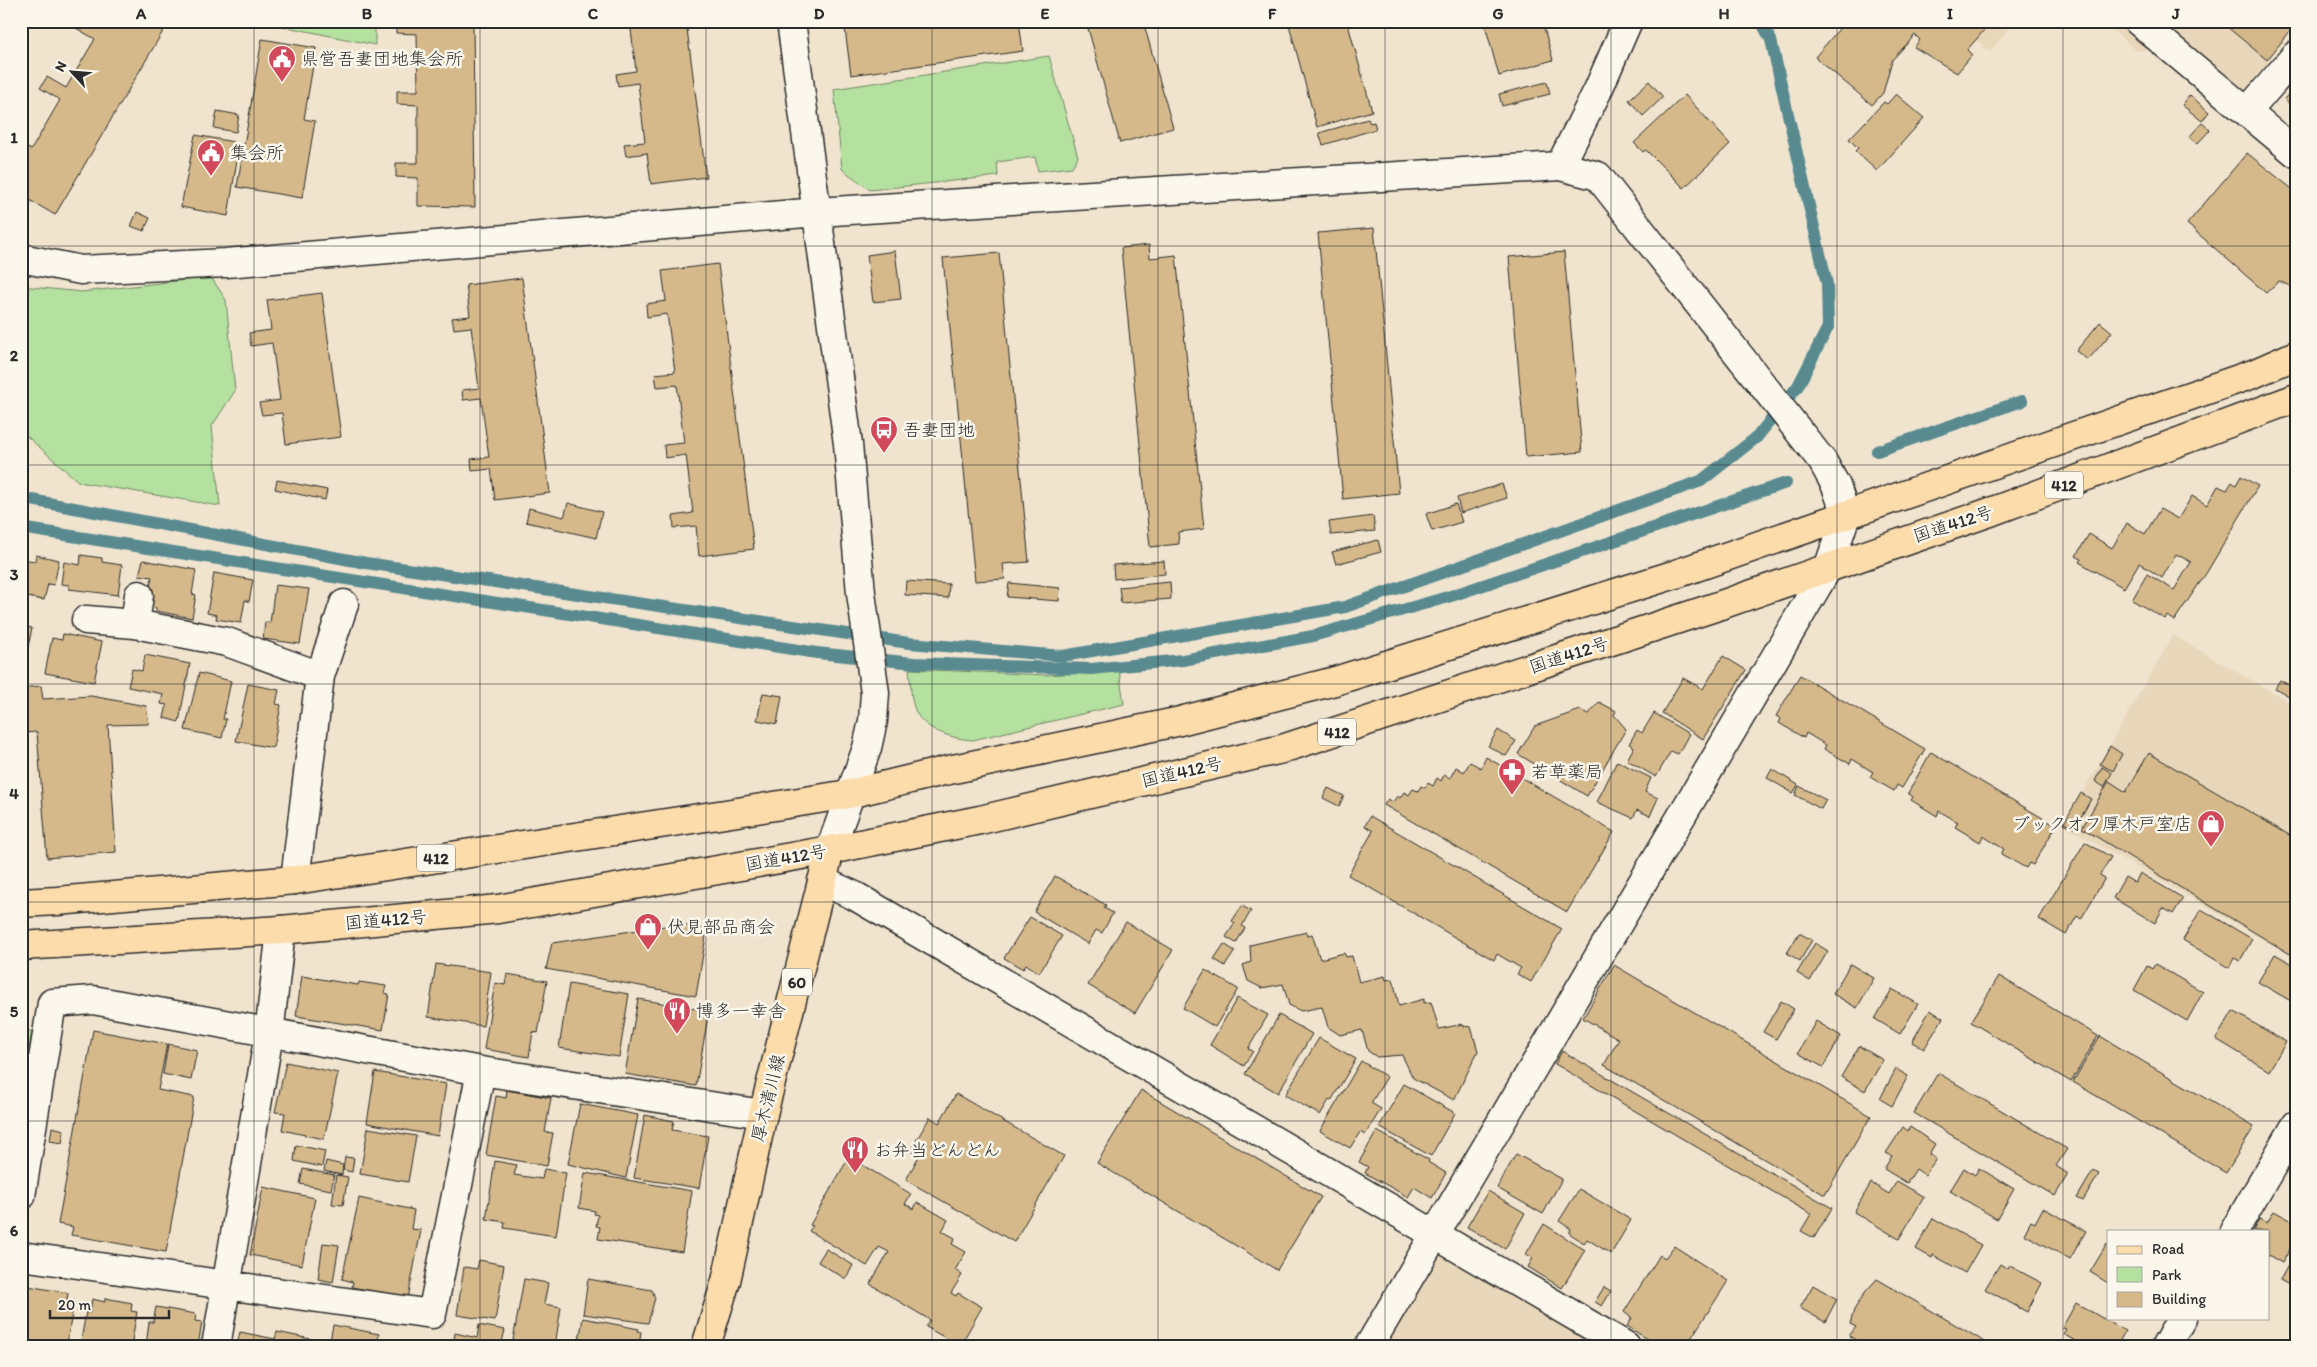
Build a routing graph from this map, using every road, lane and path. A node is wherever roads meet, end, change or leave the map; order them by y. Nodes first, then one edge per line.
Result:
1 (791, 21) edge
2 (1628, 21) edge
3 (2138, 21) edge
4 (2296, 55) edge
5 (2247, 112) junction
6 (2296, 153) edge
7 (1560, 166) junction
8 (817, 212) junction
9 (21, 258) edge
10 (2296, 355) edge
11 (2296, 398) edge
12 (1846, 515) junction
13 (1829, 566) junction
14 (138, 595) dead end
15 (344, 604) dead end
16 (86, 620) dead end
17 (134, 624) junction
18 (320, 676) junction
19 (849, 794) junction
20 (830, 850) junction
21 (295, 880) junction
22 (822, 881) junction
23 (21, 903) edge
24 (281, 930) junction
25 (21, 946) edge
26 (269, 1034) junction
27 (480, 1072) junction
28 (763, 1114) junction
29 (2296, 1125) edge
30 (21, 1196) edge
31 (2235, 1230) edge
32 (1435, 1233) junction
33 (21, 1256) edge
34 (226, 1284) junction
35 (2181, 1320) edge
36 (216, 1346) edge
37 (706, 1346) edge
38 (1369, 1346) edge
39 (1626, 1346) edge
40 (2166, 1346) edge

1 - 8 street
2 - 7 street
3 - 5 street
4 - 5 street
5 - 6 street
7 - 8 street
7 - 12 street
8 - 9 street
8 - 19 street
10 - 12 main road, 412
11 - 13 main road, 国道412号 / 412
12 - 13 street
12 - 19 main road, 412
13 - 20 main road, 国道412号 / 412
13 - 32 street
14 - 17 street
15 - 18 street
16 - 17 street
17 - 18 street
18 - 21 street
19 - 20 street
19 - 21 main road, 412
20 - 22 main road, 厚木清川線 / 60
20 - 24 main road, 国道412号 / 412
21 - 23 main road, 412
22 - 28 main road, 厚木清川線 / 60
22 - 32 street
24 - 25 main road, 国道412号 / 412
24 - 26 street
26 - 27 street
26 - 30 street
26 - 34 street
27 - 28 street
27 - 34 street
28 - 37 main road, 厚木清川線 / 60
29 - 31 street
32 - 38 street
32 - 39 street
33 - 34 street
34 - 36 street
35 - 40 street

